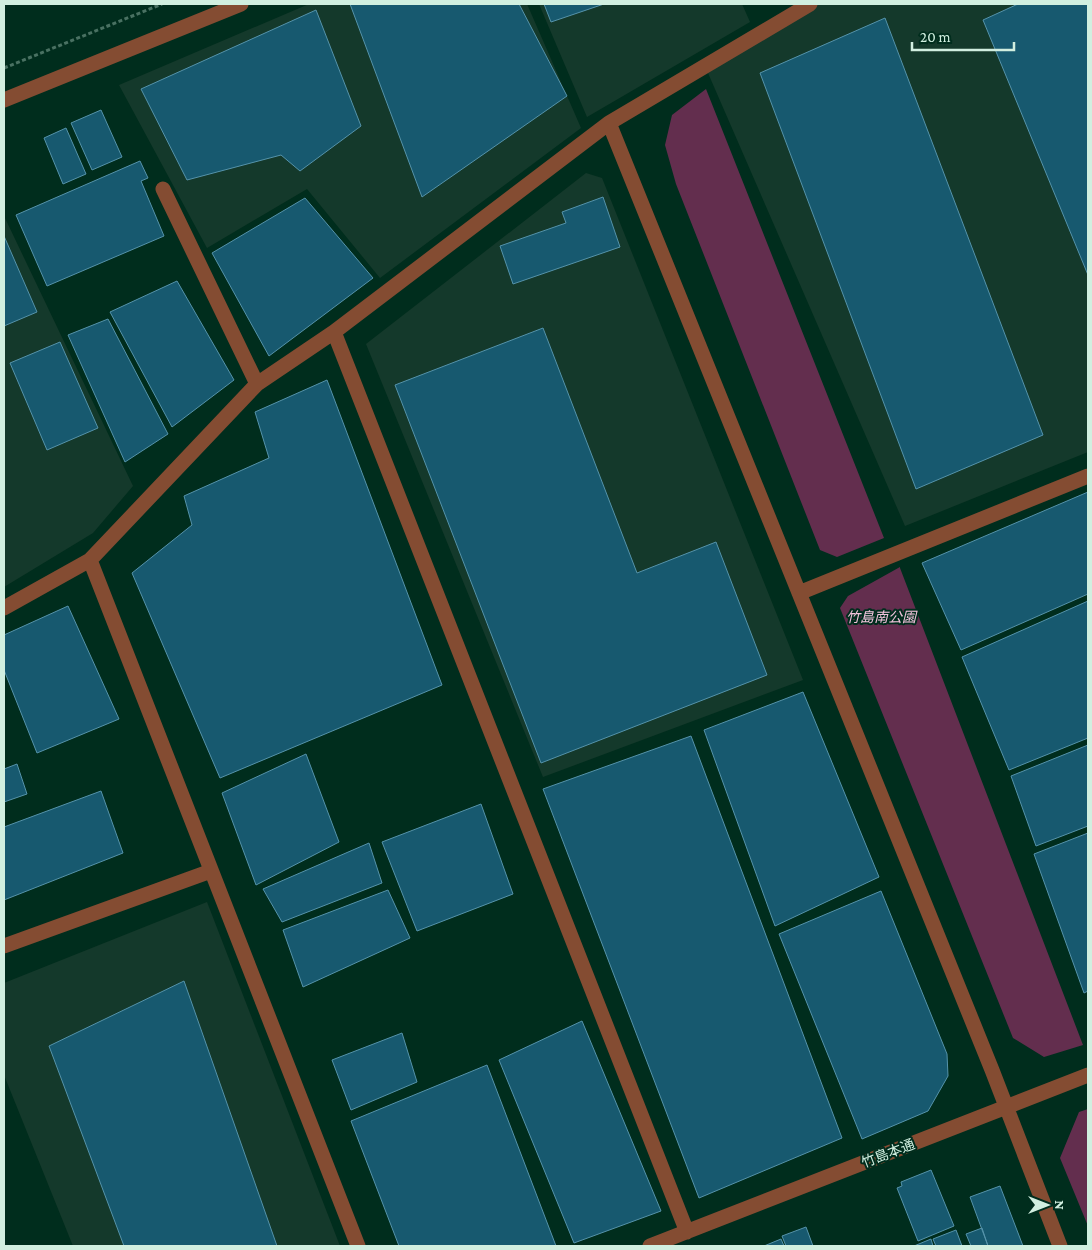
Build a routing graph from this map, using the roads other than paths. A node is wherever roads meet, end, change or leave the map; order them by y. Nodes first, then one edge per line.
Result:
1 (241, 4) edge
2 (810, 4) edge
3 (4, 100) edge
4 (610, 123) junction
5 (163, 189) dead end
6 (334, 332) junction
7 (257, 384) junction
8 (1088, 476) edge
9 (90, 560) junction
10 (799, 593) junction
11 (4, 608) edge
12 (211, 871) junction
13 (4, 946) edge
14 (1088, 1075) edge
15 (1007, 1107) junction
16 (687, 1232) junction
17 (358, 1246) edge
18 (650, 1246) edge
19 (1060, 1246) edge

1 - 3 street
2 - 4 street
4 - 6 street
4 - 10 street
5 - 7 street
6 - 7 street
6 - 16 street
7 - 9 street
8 - 10 street
9 - 11 street
9 - 12 street
10 - 15 street
12 - 13 street
12 - 17 street
14 - 15 street, 竹島本通
15 - 16 street, 竹島本通
15 - 19 street
16 - 18 street, 竹島本通

